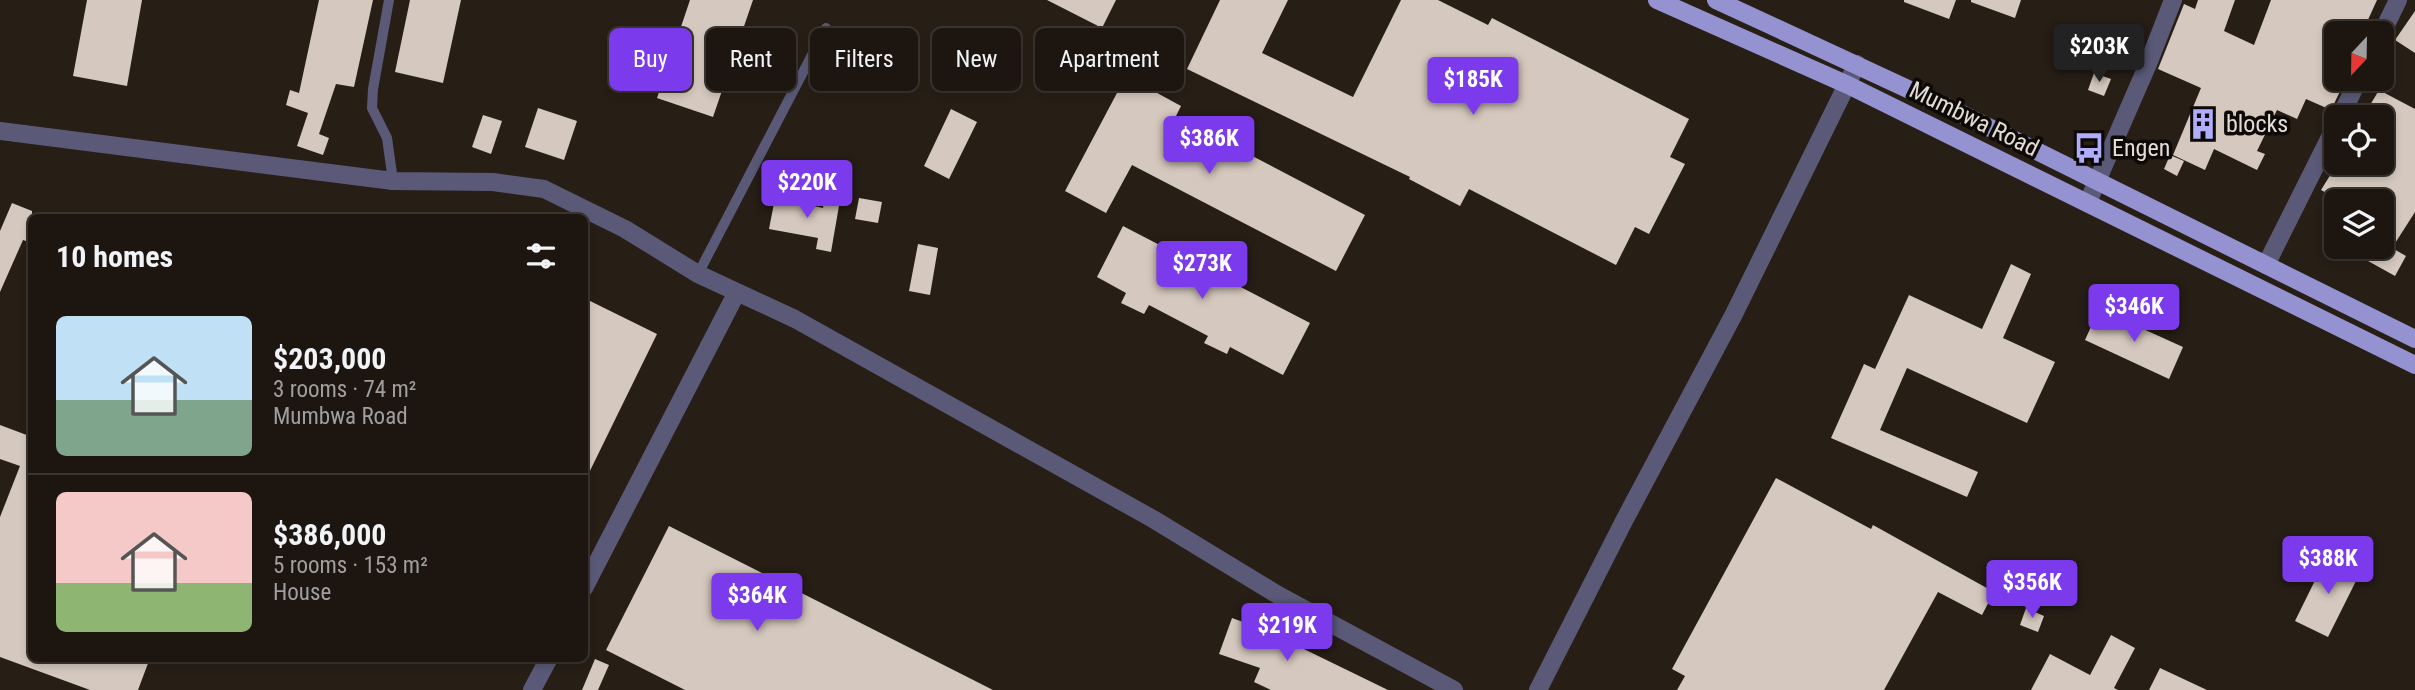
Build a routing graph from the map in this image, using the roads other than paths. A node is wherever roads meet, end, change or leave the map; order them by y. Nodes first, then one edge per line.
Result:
1 (389, 0) edge
2 (1657, 0) edge
3 (1716, 0) edge
4 (2173, 0) edge
5 (2398, 0) edge
6 (2388, 21) edge
7 (810, 59) edge
8 (1857, 64) junction
9 (1848, 85) junction
10 (0, 131) edge
11 (2324, 149) edge
12 (2098, 180) junction
13 (393, 181) junction
14 (2088, 202) junction
15 (2266, 265) junction
16 (698, 274) junction
17 (737, 292) junction
18 (2415, 339) edge
19 (2415, 365) edge
20 (588, 580) edge
21 (547, 662) edge
22 (532, 690) edge
23 (1454, 690) edge
24 (1538, 690) edge

1 - 13 lane
2 - 9 main road, Mumbwa Road
3 - 8 main road, Mumbwa Road
4 - 12 street
5 - 6 street
7 - 16 lane
8 - 9 street
8 - 12 main road, Mumbwa Road
9 - 14 main road, Mumbwa Road
9 - 24 street
10 - 13 street
11 - 15 street
12 - 14 street
12 - 15 main road, Mumbwa Road
13 - 16 street
14 - 19 main road, Mumbwa Road
15 - 18 main road, Mumbwa Road
16 - 17 street
17 - 20 street
17 - 23 street
21 - 22 street

